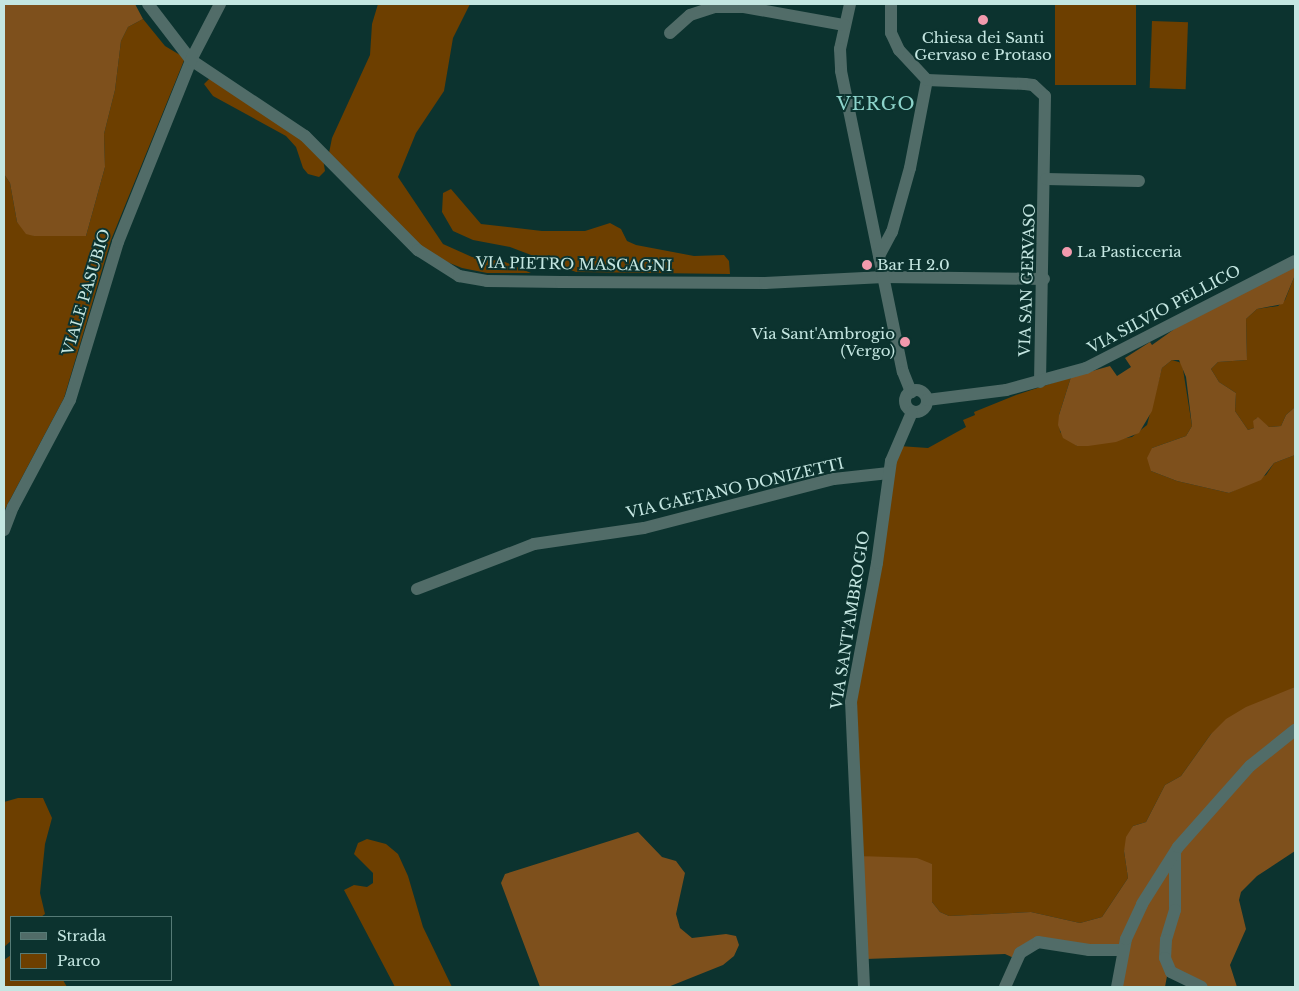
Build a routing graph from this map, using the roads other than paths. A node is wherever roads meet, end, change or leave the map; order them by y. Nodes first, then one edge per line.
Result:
1 (148, 4) edge
2 (220, 4) edge
3 (850, 4) edge
4 (891, 4) edge
5 (844, 25) junction
6 (670, 33) dead end
7 (191, 60) junction
8 (928, 80) junction
9 (1046, 178) junction
10 (1139, 181) dead end
11 (880, 256) junction
12 (1295, 260) edge
13 (884, 277) junction
14 (1044, 279) junction
15 (1040, 382) junction
16 (911, 392) junction
17 (927, 400) junction
18 (912, 412) junction
19 (889, 473) junction
20 (4, 530) edge
21 (417, 590) dead end
22 (1295, 730) edge
23 (1175, 854) junction
24 (1123, 950) junction
25 (864, 987) edge
26 (1005, 987) edge
27 (1117, 987) edge
28 (1202, 987) edge

1 - 7 street, VIA PIETRO MASCAGNI
2 - 7 street, VIALE PASUBIO
3 - 5 street
4 - 8 street
5 - 6 street
5 - 11 street
7 - 13 street, VIA PIETRO MASCAGNI
7 - 20 street, VIALE PASUBIO
8 - 9 street, VIA SAN GERVASO
8 - 11 street
9 - 10 street
9 - 14 street, VIA SAN GERVASO
11 - 13 street
12 - 15 street, VIA SILVIO PELLICO
13 - 14 street, VIA PIETRO MASCAGNI
13 - 16 street
14 - 15 street, VIA SAN GERVASO
15 - 17 street, VIA SILVIO PELLICO
16 - 17 street
16 - 18 street
17 - 18 street
18 - 19 street, VIA SANT'AMBROGIO
19 - 21 street, VIA GAETANO DONIZETTI
19 - 25 street, VIA SANT'AMBROGIO
22 - 23 street
23 - 24 street
23 - 28 street
24 - 26 street
24 - 27 street

